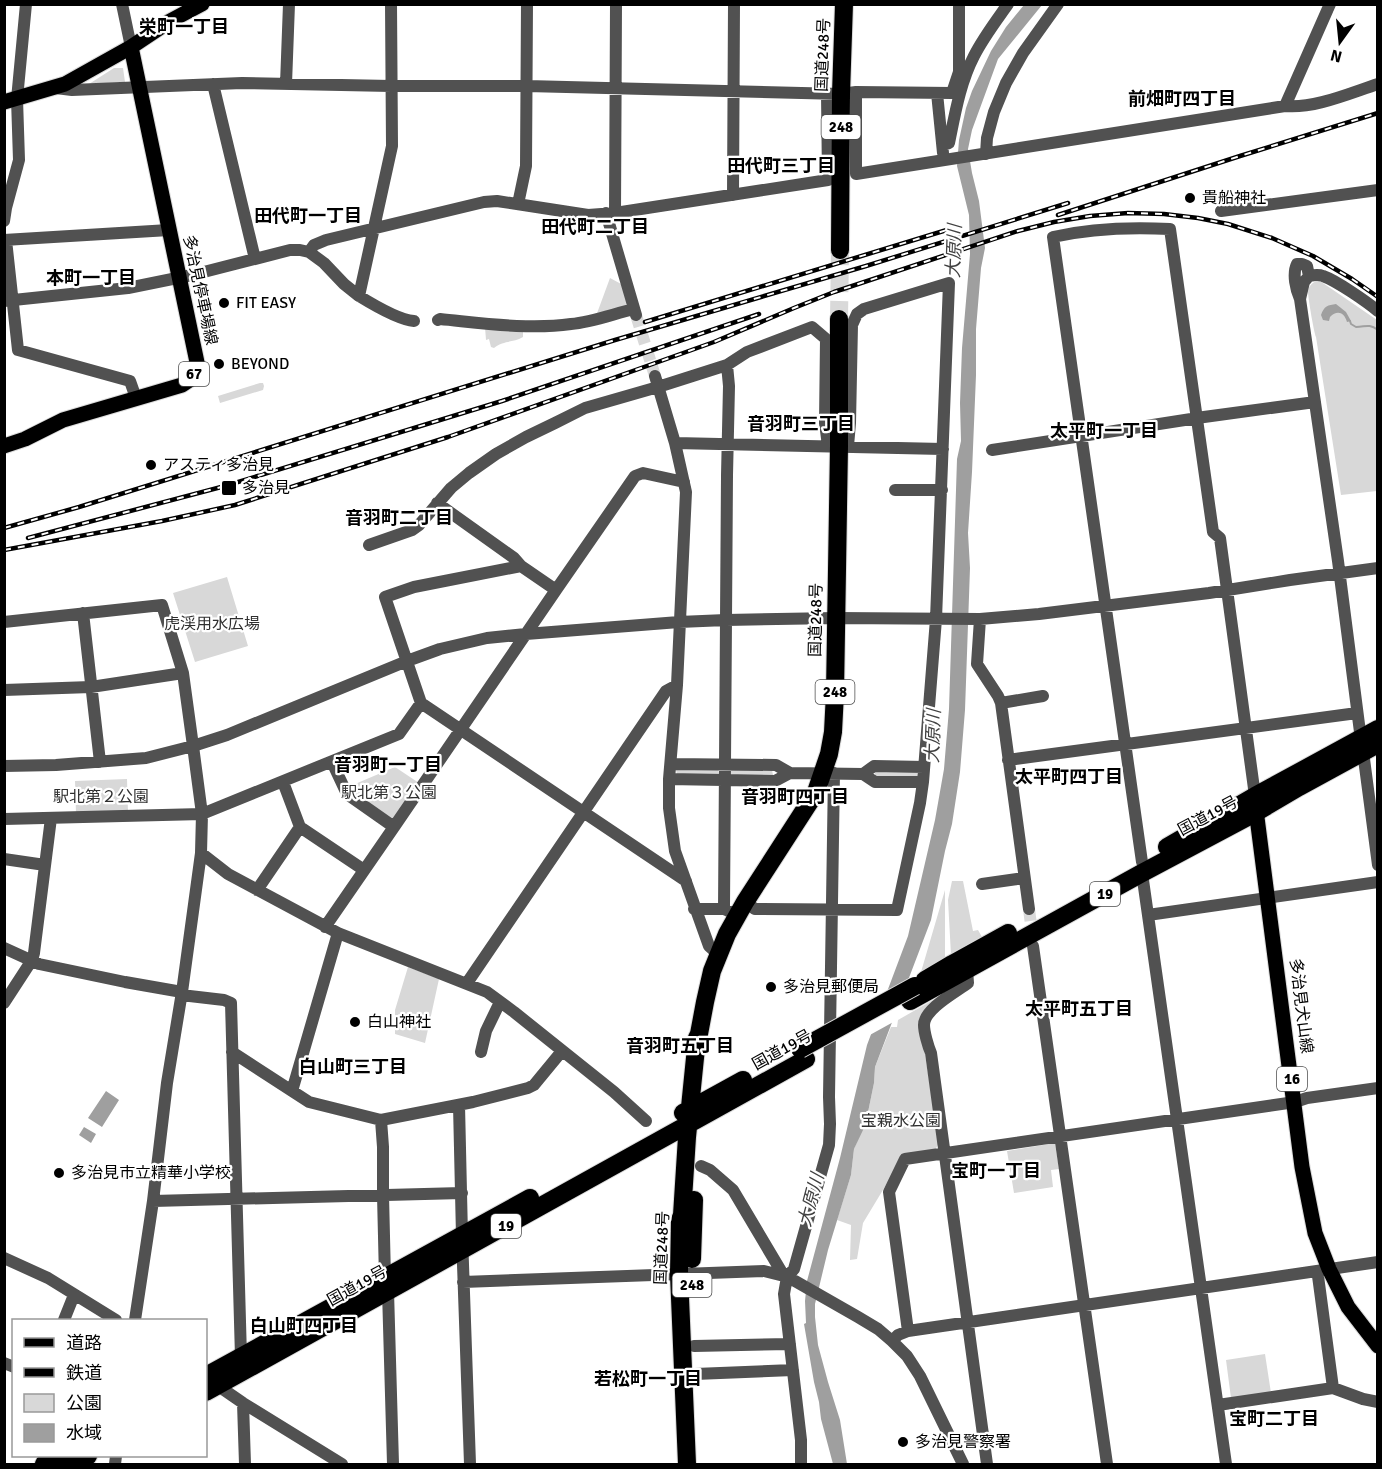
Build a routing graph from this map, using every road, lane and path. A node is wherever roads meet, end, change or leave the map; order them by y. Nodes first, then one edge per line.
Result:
1 (26, 4) edge
2 (122, 4) edge
3 (202, 4) edge
4 (289, 4) edge
5 (392, 4) edge
6 (527, 4) edge
7 (616, 4) edge
8 (734, 4) edge
9 (844, 4) edge
10 (958, 4) edge
11 (1008, 4) edge
12 (1058, 4) edge
13 (1330, 4) edge
14 (131, 47) junction
15 (213, 84) junction
16 (286, 84) junction
17 (1377, 84) edge
18 (392, 86) junction
19 (527, 86) junction
20 (52, 88) junction
21 (139, 88) junction
22 (616, 88) junction
23 (734, 92) junction
24 (841, 93) junction
25 (937, 93) junction
26 (11, 100) edge
27 (1285, 106) junction
28 (942, 145) junction
29 (986, 154) junction
30 (949, 159) junction
31 (1377, 190) edge
32 (733, 195) junction
33 (518, 204) junction
34 (1221, 211) dead end
35 (611, 213) junction
36 (4, 220) edge
37 (374, 229) junction
38 (170, 230) junction
39 (5, 240) edge
40 (840, 250) tunnel mouth
41 (309, 252) junction
42 (255, 259) junction
43 (179, 277) junction
44 (359, 296) junction
45 (9, 300) edge
46 (1377, 311) edge
47 (839, 319) tunnel mouth
48 (438, 320) dead end
49 (414, 321) dead end
50 (727, 365) junction
51 (656, 382) junction
52 (136, 398) junction
53 (1315, 402) junction
54 (1198, 419) junction
55 (1082, 437) junction
56 (675, 443) junction
57 (727, 444) junction
58 (4, 446) edge
59 (838, 446) junction
60 (943, 449) junction
61 (992, 450) dead end
62 (684, 482) junction
63 (895, 490) dead end
64 (942, 490) junction
65 (437, 503) junction
66 (369, 546) dead end
67 (520, 566) junction
68 (1377, 568) edge
69 (1340, 573) junction
70 (556, 590) junction
71 (1227, 591) junction
72 (1105, 606) junction
73 (83, 614) junction
74 (836, 618) junction
75 (938, 619) junction
76 (978, 619) junction
77 (726, 620) junction
78 (4, 622) edge
79 (679, 622) junction
80 (526, 634) junction
81 (407, 661) junction
82 (183, 673) junction
83 (677, 685) junction
84 (91, 687) junction
85 (4, 690) edge
86 (1043, 696) dead end
87 (421, 703) junction
88 (1001, 703) junction
89 (1357, 712) junction
90 (1245, 728) junction
91 (461, 729) junction
92 (1369, 730) edge
93 (1377, 744) edge
94 (1124, 745) junction
95 (193, 746) junction
96 (1364, 759) dead end
97 (1008, 760) junction
98 (100, 762) junction
99 (332, 762) junction
100 (671, 764) junction
101 (725, 765) junction
102 (4, 766) edge
103 (924, 767) junction
104 (790, 773) junction
105 (828, 774) junction
106 (863, 774) junction
107 (669, 779) junction
108 (725, 780) junction
109 (283, 782) junction
110 (923, 783) junction
111 (1255, 804) junction
112 (584, 813) junction
113 (202, 814) junction
114 (51, 818) junction
115 (4, 819) edge
116 (300, 827) junction
117 (394, 827) junction
118 (201, 853) junction
119 (4, 859) edge
120 (45, 865) junction
121 (1377, 865) edge
122 (1142, 868) junction
123 (364, 870) junction
124 (1024, 878) junction
125 (686, 881) junction
126 (1377, 882) edge
127 (982, 884) dead end
128 (257, 890) junction
129 (1268, 898) junction
130 (694, 909) junction
131 (736, 909) junction
132 (1029, 909) tunnel mouth
133 (832, 910) junction
134 (1148, 915) junction
135 (325, 927) junction
136 (338, 933) junction
137 (1034, 945) tunnel mouth
138 (4, 948) edge
139 (718, 954) junction
140 (32, 960) junction
141 (967, 970) junction
142 (467, 983) junction
143 (182, 993) junction
144 (913, 993) junction
145 (500, 1002) junction
146 (4, 1003) edge
147 (562, 1051) junction
148 (232, 1052) junction
149 (481, 1052) dead end
150 (1377, 1088) edge
151 (292, 1091) junction
152 (1295, 1102) junction
153 (459, 1105) junction
154 (693, 1115) junction
155 (1176, 1119) junction
156 (381, 1120) junction
157 (646, 1121) dead end
158 (1060, 1136) junction
159 (644, 1148) junction
160 (944, 1153) junction
161 (701, 1166) dead end
162 (462, 1193) junction
163 (382, 1195) junction
164 (236, 1200) junction
165 (153, 1201) junction
166 (680, 1220) junction
167 (462, 1243) junction
168 (4, 1258) edge
169 (1377, 1262) edge
170 (1322, 1271) junction
171 (686, 1273) junction
172 (788, 1278) junction
173 (464, 1282) junction
174 (386, 1284) junction
175 (1201, 1288) junction
176 (74, 1295) junction
177 (1084, 1305) junction
178 (64, 1319) edge
179 (114, 1319) edge
180 (135, 1319) edge
181 (968, 1323) junction
182 (908, 1332) junction
183 (892, 1341) junction
184 (789, 1344) junction
185 (694, 1346) junction
186 (1377, 1346) edge
187 (241, 1357) junction
188 (793, 1370) junction
189 (695, 1374) junction
190 (209, 1382) edge
191 (1333, 1388) junction
192 (1377, 1402) edge
193 (243, 1403) junction
194 (1218, 1405) junction
195 (245, 1464) edge
196 (342, 1464) edge
197 (393, 1464) edge
198 (470, 1464) edge
199 (687, 1464) edge
200 (699, 1464) edge
201 (801, 1464) edge
202 (963, 1464) edge
203 (987, 1464) edge
204 (1107, 1464) edge
205 (1226, 1464) edge

1 - 26 street
2 - 14 street
3 - 14 main road
4 - 16 street
5 - 18 street
6 - 19 street
7 - 22 street
8 - 23 street
9 - 24 highway, 国道248号 / 248
10 - 25 street
11 - 28 street
12 - 29 street
13 - 27 street
14 - 20 main road
14 - 21 main road, 多治見停車場線 / 67
15 - 16 street
15 - 21 street
15 - 42 street
16 - 18 street
17 - 27 street
18 - 19 street
18 - 37 street
19 - 22 street
19 - 33 street
20 - 21 street
20 - 26 main road
21 - 38 main road, 多治見停車場線 / 67
22 - 23 street
22 - 35 street
23 - 24 street
23 - 32 street
24 - 25 street
24 - 30 street
24 - 32 street
24 - 40 highway, 国道248号 / 248
25 - 28 street
26 - 36 street
27 - 29 street
28 - 30 street
29 - 30 street
31 - 34 street
32 - 35 street
33 - 35 street
33 - 37 street
35 - 48 street
37 - 41 street
37 - 44 street
38 - 39 street
38 - 43 main road, 多治見停車場線 / 67
39 - 45 street
41 - 42 street
41 - 44 street
42 - 43 street
43 - 45 street
43 - 52 main road, 多治見停車場線 / 67
44 - 49 street
45 - 52 street
46 - 53 street
47 - 59 highway, 国道248号 / 248
50 - 51 street
50 - 57 street
50 - 59 street
51 - 56 street
51 - 65 street
52 - 58 main road, 多治見停車場線 / 67
53 - 54 street
53 - 69 street
54 - 55 street
54 - 55 street
54 - 71 street
55 - 61 street
55 - 72 street
56 - 57 street
56 - 62 street
57 - 59 street
57 - 77 street
59 - 60 street
59 - 60 street
59 - 74 highway, 国道248号 / 248
60 - 64 street
62 - 70 street
62 - 79 street
63 - 64 street
64 - 75 street
65 - 66 street
65 - 67 street
67 - 70 street
67 - 81 street
68 - 69 street
69 - 71 street
69 - 89 street
70 - 80 street
71 - 72 street
71 - 90 street
72 - 76 street
72 - 94 street
73 - 78 street
73 - 82 street
73 - 84 street
74 - 75 street
74 - 77 street
74 - 105 highway, 国道248号 / 248
75 - 76 street
75 - 103 street
76 - 88 street
77 - 79 street
77 - 101 street
79 - 80 street
79 - 83 street
80 - 81 street
80 - 91 street
81 - 87 street
81 - 95 street
82 - 84 street
82 - 95 street
83 - 100 street
83 - 112 street
84 - 85 street
84 - 98 street
86 - 88 street
87 - 91 street
87 - 99 street
88 - 97 street
89 - 90 street
89 - 92 street
90 - 94 street
90 - 111 street
91 - 112 street
91 - 117 street
92 - 111 highway, 国道19号 / 19
93 - 111 highway, 国道19号 / 19
94 - 97 street
94 - 122 street
95 - 98 street
95 - 113 street
96 - 121 street
97 - 124 street
98 - 102 street
99 - 109 street
99 - 117 street
100 - 101 street
100 - 107 street
101 - 104 street
101 - 108 street
103 - 106 street
103 - 110 street
104 - 105 street
104 - 108 street
105 - 106 street
105 - 131 highway, 国道248号 / 248
105 - 133 street
106 - 110 street
107 - 108 street
107 - 125 street
108 - 131 street
109 - 113 street
109 - 116 street
110 - 133 street
111 - 122 highway, 国道19号 / 19
111 - 129 main road, 多治見犬山線 / 16
112 - 125 street
112 - 142 street
113 - 114 street
113 - 118 street
114 - 115 street
114 - 120 street
116 - 123 street
116 - 128 street
117 - 123 street
118 - 128 street
118 - 143 street
119 - 120 street
120 - 140 street
122 - 134 street
122 - 141 highway, 国道19号 / 19
122 - 144 highway, 国道19号 / 19
123 - 135 street
124 - 127 street
124 - 132 street
125 - 130 street
126 - 129 street
128 - 135 street
129 - 134 street
129 - 152 main road, 多治見犬山線 / 16
130 - 131 street
130 - 139 street
131 - 133 street
131 - 139 highway, 国道248号 / 248
133 - 172 street
134 - 155 street
135 - 136 street
136 - 142 street
136 - 151 street
137 - 158 street
138 - 140 street
139 - 154 highway, 国道248号 / 248
140 - 143 street
140 - 146 street
141 - 144 highway, 国道19号 / 19
141 - 160 street
142 - 145 street
143 - 148 street
143 - 165 street
144 - 154 highway, 国道19号 / 19, bridge
145 - 147 street
145 - 149 street
147 - 153 street
147 - 157 street
148 - 151 street
148 - 164 street
150 - 152 street
151 - 156 street
152 - 155 street
152 - 170 main road, 多治見犬山線 / 16
153 - 156 street
153 - 162 street
154 - 159 highway, 国道19号 / 19
154 - 166 highway, 国道248号 / 248
154 - 167 highway, 国道19号 / 19
154 - 171 highway, 国道248号 / 248
155 - 158 street
155 - 175 street
156 - 163 street
158 - 160 street
158 - 177 street
159 - 166 highway, 248
159 - 167 highway, 国道19号 / 19
160 - 181 street
160 - 182 street
161 - 172 street
162 - 163 street
162 - 167 street
163 - 164 street
163 - 174 street
164 - 165 street
164 - 187 street
165 - 180 street
166 - 171 highway, 国道248号 / 248
167 - 173 street
167 - 174 highway, 国道19号 / 19
168 - 176 street
169 - 170 street
170 - 175 street
170 - 186 main road, 多治見犬山線 / 16
170 - 191 street
171 - 172 street
171 - 173 street
171 - 185 highway, 国道248号 / 248
171 - 199 highway, 国道248号 / 248
172 - 183 street
172 - 184 street
173 - 198 street
174 - 187 highway, 国道19号 / 19
174 - 190 highway, 国道19号 / 19
174 - 197 street
175 - 177 street
175 - 194 street
176 - 178 street
176 - 179 street
177 - 181 street
177 - 204 street
181 - 182 street
181 - 203 street
182 - 183 street
183 - 202 street
184 - 185 street
184 - 188 street
185 - 189 highway, 国道248号 / 248
187 - 190 highway, 国道19号 / 19
188 - 189 street
188 - 201 street
189 - 200 highway, 国道248号 / 248
190 - 193 street
191 - 192 street
191 - 194 street
193 - 195 street
193 - 196 street
194 - 205 street

